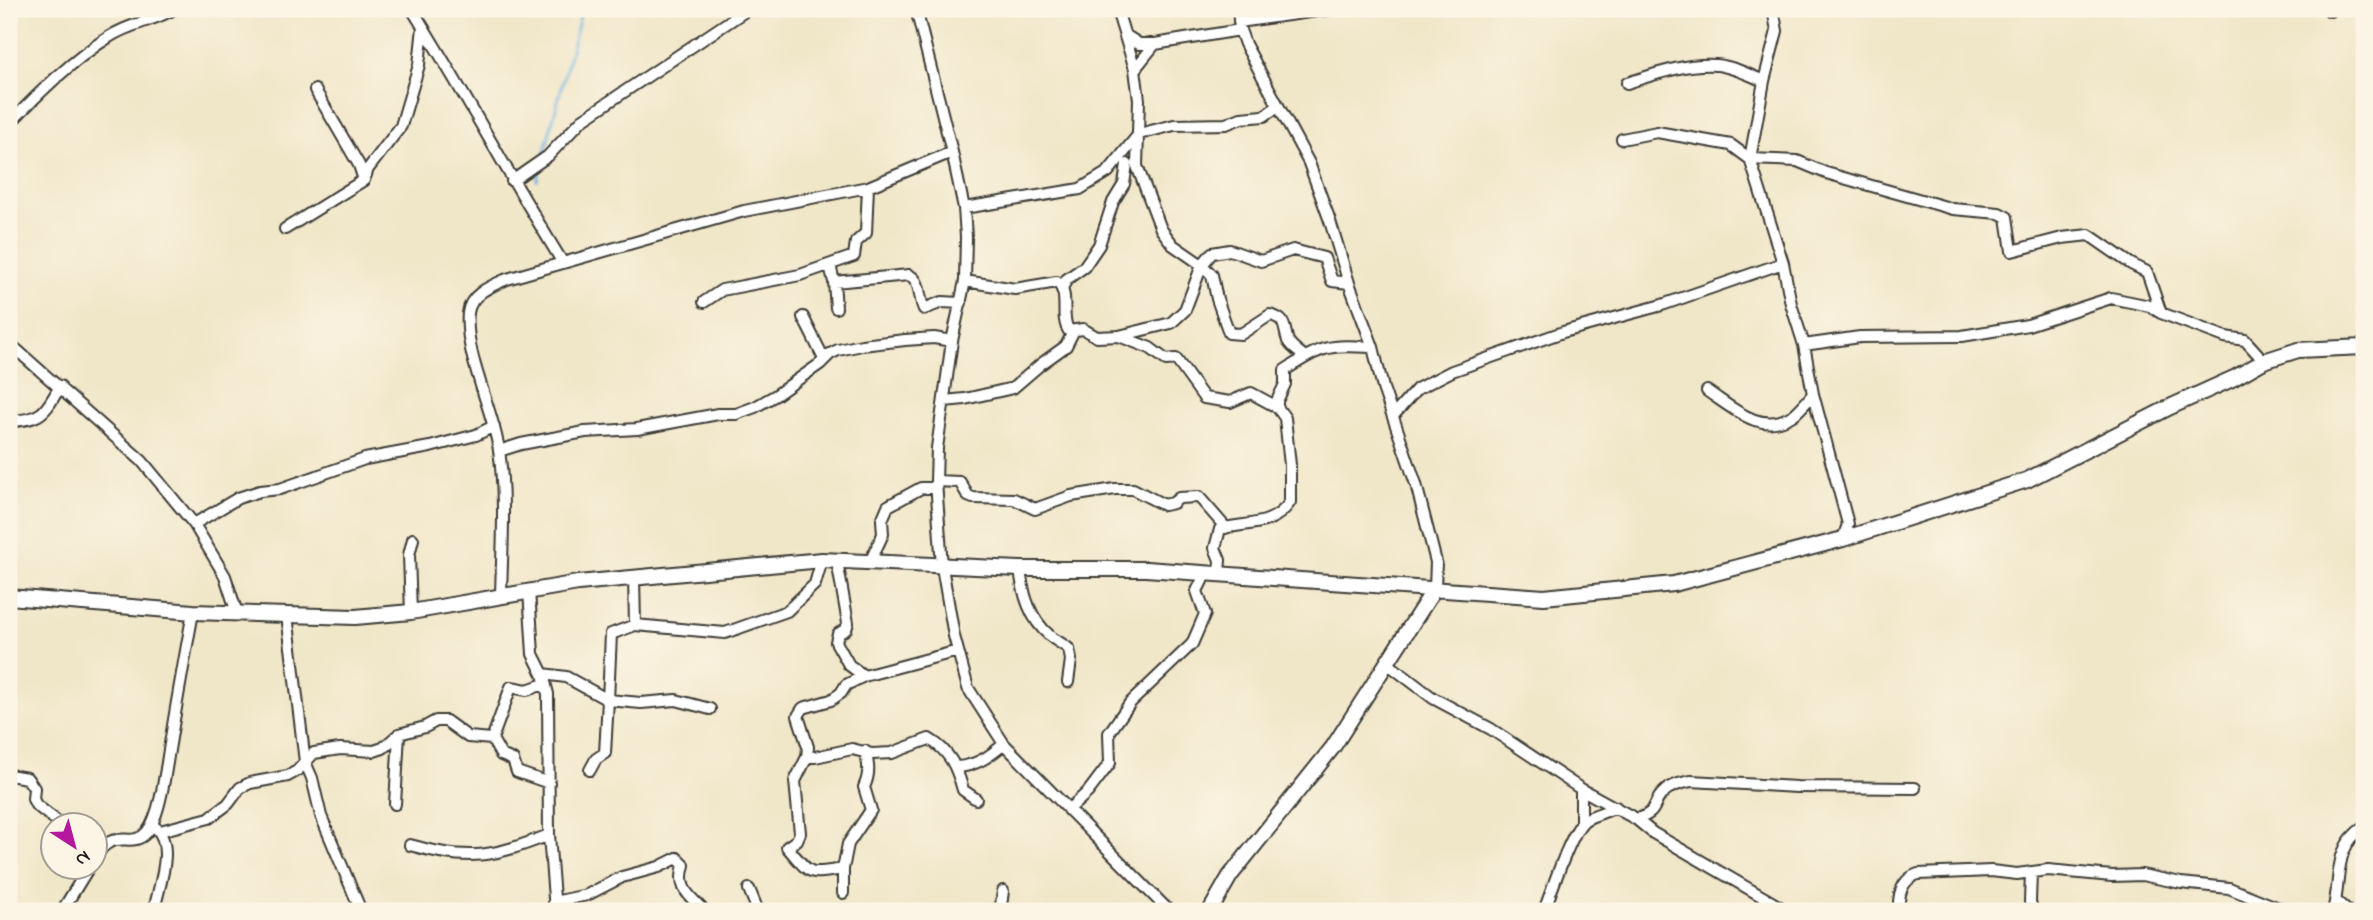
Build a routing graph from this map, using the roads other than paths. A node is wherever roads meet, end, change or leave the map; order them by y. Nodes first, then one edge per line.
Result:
1 (174, 9) edge
2 (412, 9) edge
3 (748, 9) edge
4 (916, 9) edge
5 (1119, 9) edge
6 (1238, 9) edge
7 (1332, 9) edge
8 (1773, 9) edge
9 (1240, 26) junction
10 (423, 27) junction
11 (1125, 35) junction
12 (1155, 44) junction
13 (1135, 69) junction
14 (1763, 82) junction
15 (1627, 83) dead end
16 (315, 90) dead end
17 (1278, 106) junction
18 (9, 124) edge
19 (1139, 134) junction
20 (1622, 139) dead end
21 (952, 152) junction
22 (1750, 159) junction
23 (1127, 164) junction
24 (364, 180) junction
25 (512, 181) junction
26 (869, 187) junction
27 (964, 208) junction
28 (285, 229) dead end
29 (564, 263) junction
30 (1783, 263) junction
31 (830, 265) junction
32 (1202, 265) junction
33 (965, 281) junction
34 (834, 282) junction
35 (1349, 283) junction
36 (1062, 288) junction
37 (704, 302) dead end
38 (961, 303) junction
39 (836, 309) dead end
40 (2161, 313) junction
41 (803, 317) dead end
42 (1073, 332) junction
43 (1119, 336) junction
44 (952, 341) junction
45 (9, 343) edge
46 (1804, 345) junction
47 (1373, 347) junction
48 (2364, 347) edge
49 (1304, 357) junction
50 (824, 359) junction
51 (2264, 361) junction
52 (60, 386) junction
53 (1707, 391) dead end
54 (1812, 394) junction
55 (72, 398) junction
56 (944, 401) junction
57 (48, 407) junction
58 (1277, 407) junction
59 (1393, 416) junction
60 (9, 421) edge
61 (494, 426) junction
62 (499, 451) junction
63 (936, 485) junction
64 (194, 524) junction
65 (1226, 528) junction
66 (413, 539) dead end
67 (1843, 539) junction
68 (829, 560) junction
69 (870, 562) junction
70 (942, 567) junction
71 (1020, 569) junction
72 (1213, 573) junction
73 (634, 577) junction
74 (1435, 588) junction
75 (529, 590) junction
76 (501, 596) junction
77 (9, 597) edge
78 (193, 612) junction
79 (411, 612) junction
80 (237, 613) junction
81 (287, 615) junction
82 (635, 625) junction
83 (958, 651) junction
84 (1387, 663) junction
85 (864, 676) junction
86 (544, 679) junction
87 (1068, 682) dead end
88 (608, 700) junction
89 (710, 709) dead end
90 (399, 734) junction
91 (303, 737) junction
92 (492, 739) junction
93 (1004, 744) junction
94 (865, 751) junction
95 (314, 753) junction
96 (807, 757) junction
97 (306, 762) junction
98 (957, 767) junction
99 (590, 770) dead end
100 (9, 775) edge
101 (549, 783) junction
102 (1915, 788) dead end
103 (1581, 789) junction
104 (976, 799) dead end
105 (395, 804) dead end
106 (1616, 807) junction
107 (1068, 810) junction
108 (44, 811) edge
109 (1636, 819) junction
110 (1581, 824) junction
111 (2364, 827) edge
112 (156, 828) junction
113 (549, 835) junction
114 (108, 841) edge
115 (410, 845) dead end
116 (843, 869) junction
117 (2031, 872) junction
118 (80, 881) edge
119 (749, 889) dead end
120 (1003, 891) dead end
121 (843, 893) dead end
122 (554, 906) edge
123 (2334, 906) edge
124 (62, 911) edge
125 (154, 911) edge
126 (361, 911) edge
127 (704, 911) edge
128 (758, 911) edge
129 (1003, 911) edge
130 (1169, 911) edge
131 (1210, 911) edge
132 (1544, 911) edge
133 (1787, 911) edge
134 (1899, 911) edge
135 (2033, 911) edge
136 (2286, 911) edge
137 (2347, 911) edge

1 - 18 street
2 - 10 street
3 - 25 street
4 - 21 street
5 - 11 street
6 - 9 street
7 - 9 street
8 - 14 street
9 - 12 street
9 - 17 street
10 - 24 street
10 - 25 street
11 - 12 street
11 - 13 street
12 - 13 street
13 - 19 street
14 - 15 street
14 - 22 street
16 - 24 street
17 - 19 street
17 - 35 street
19 - 23 street
19 - 23 street
20 - 22 street
21 - 26 street
21 - 27 street
22 - 30 street
22 - 40 street
23 - 27 street
23 - 32 street
23 - 36 street
24 - 28 street
25 - 29 street
26 - 29 street
26 - 31 street
27 - 33 street
29 - 61 street
30 - 46 street
30 - 59 street
31 - 34 street
31 - 37 street
32 - 35 street
32 - 43 street
32 - 49 street
33 - 36 street
33 - 38 street
34 - 38 street
34 - 39 street
35 - 47 street
36 - 42 street
38 - 44 street
40 - 46 street
40 - 51 street
41 - 50 street
42 - 43 street
42 - 56 street
43 - 58 street
44 - 50 street
44 - 56 street
45 - 52 street
46 - 54 street
47 - 49 street
47 - 59 street
48 - 51 main road
49 - 58 street
50 - 62 street
51 - 67 main road
52 - 55 street
52 - 57 street
53 - 54 street
54 - 67 street
55 - 57 street
55 - 64 street
56 - 63 street
57 - 60 street
58 - 65 street
59 - 74 street
61 - 62 street
61 - 64 street
62 - 76 street
63 - 65 street
63 - 69 street
63 - 70 street
64 - 80 street
65 - 72 street
66 - 79 street
67 - 74 main road
68 - 69 main road
68 - 73 main road
68 - 82 street
68 - 85 street
69 - 70 main road
70 - 71 main road
70 - 83 street
71 - 72 main road
71 - 87 street
72 - 74 main road
72 - 107 street
73 - 75 main road
73 - 82 street
74 - 84 main road
75 - 76 main road
75 - 86 street
76 - 79 main road
77 - 78 main road
78 - 80 main road
78 - 112 street
79 - 81 main road
80 - 81 main road
81 - 91 street
82 - 88 street
83 - 85 street
83 - 93 street
84 - 103 street
84 - 131 main road
85 - 96 street
86 - 88 street
86 - 92 street
86 - 101 street
88 - 89 street
88 - 99 street
90 - 92 street
90 - 95 street
90 - 105 street
91 - 95 street
91 - 97 street
92 - 101 street
93 - 98 street
93 - 107 street
94 - 96 street
94 - 98 street
94 - 116 street
95 - 97 street
96 - 116 street
97 - 112 street
97 - 126 street
98 - 104 street
100 - 108 street
101 - 113 street
102 - 109 street
103 - 106 street
103 - 110 street
106 - 109 street
106 - 110 street
107 - 130 street
109 - 133 street
110 - 132 street
111 - 123 street
112 - 114 street
112 - 125 street
113 - 115 street
113 - 122 street
116 - 121 street
117 - 134 street
117 - 135 street
117 - 136 street
118 - 124 street
119 - 128 street
120 - 129 street
122 - 127 street
123 - 137 street

